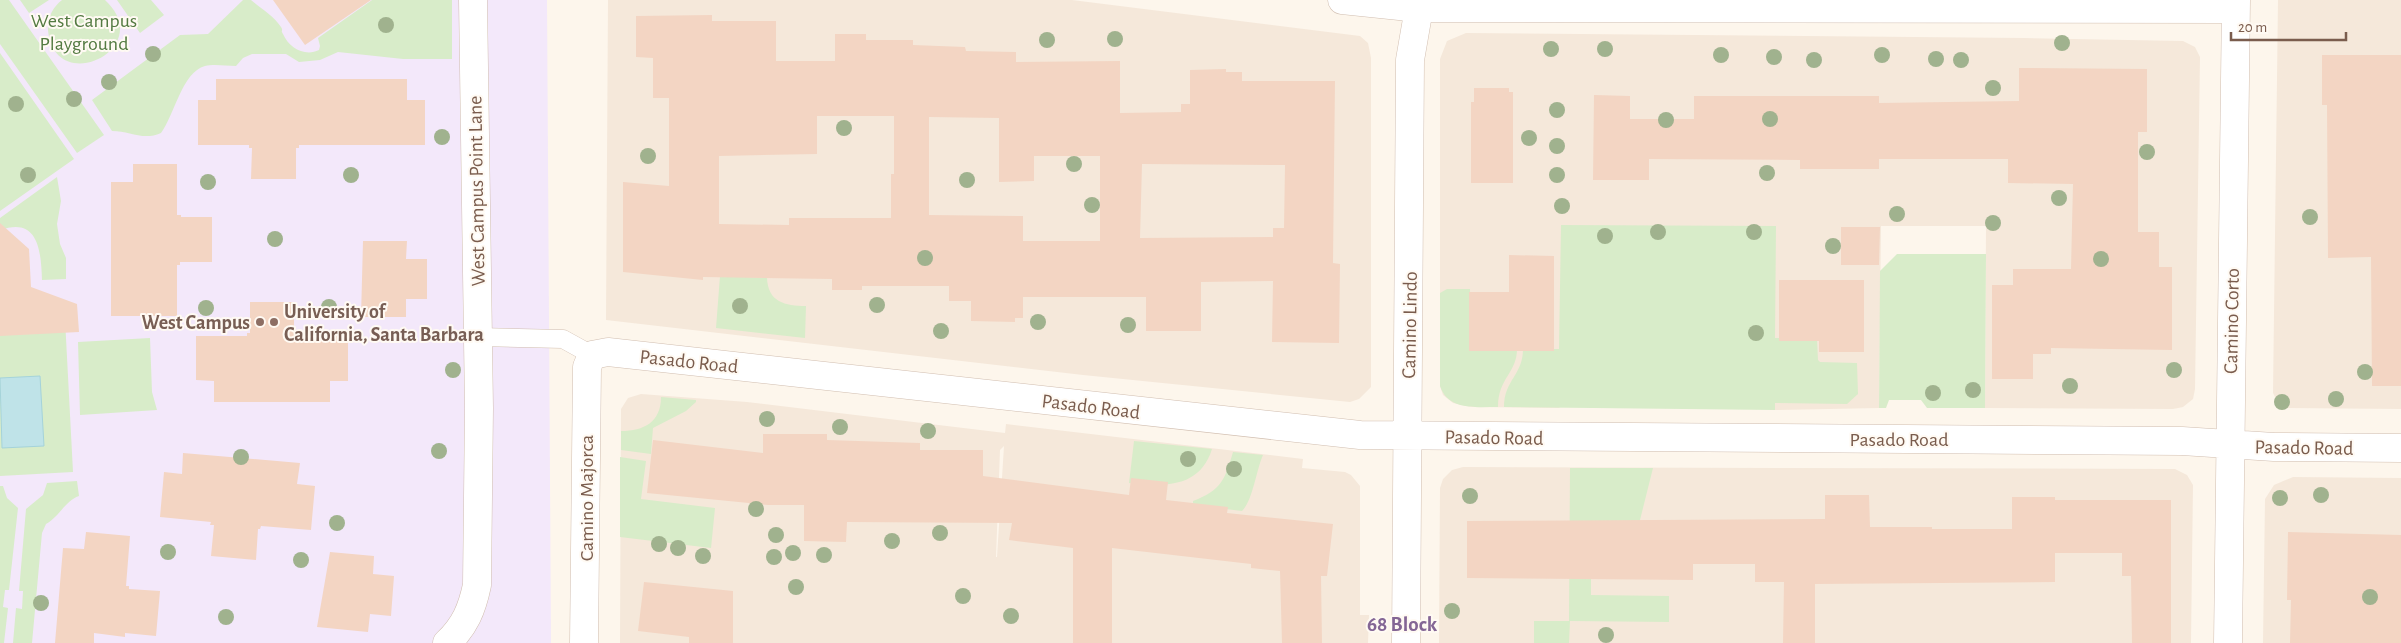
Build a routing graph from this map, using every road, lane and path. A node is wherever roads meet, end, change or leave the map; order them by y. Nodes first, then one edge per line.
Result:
1 (473, 0) edge
2 (1342, 0) edge
3 (1980, 4) edge
4 (2236, 5) edge
5 (1419, 8) junction
6 (478, 337) junction
7 (592, 355) junction
8 (1408, 436) junction
9 (2229, 444) junction
10 (2401, 448) edge
11 (447, 643) edge
12 (584, 643) edge
13 (1406, 643) edge
14 (2228, 643) edge

1 - 6 street, West Campus Point Lane
2 - 5 street
3 - 4 street
3 - 5 street
4 - 9 street, Camino Corto
5 - 8 street, Camino Lindo
6 - 7 lane
6 - 11 street, West Campus Point Lane
7 - 8 street, Pasado Road
7 - 12 street, Camino Majorca
8 - 9 street, Pasado Road
8 - 13 street, Camino Lindo
9 - 10 street, Pasado Road
9 - 14 street, Camino Corto

